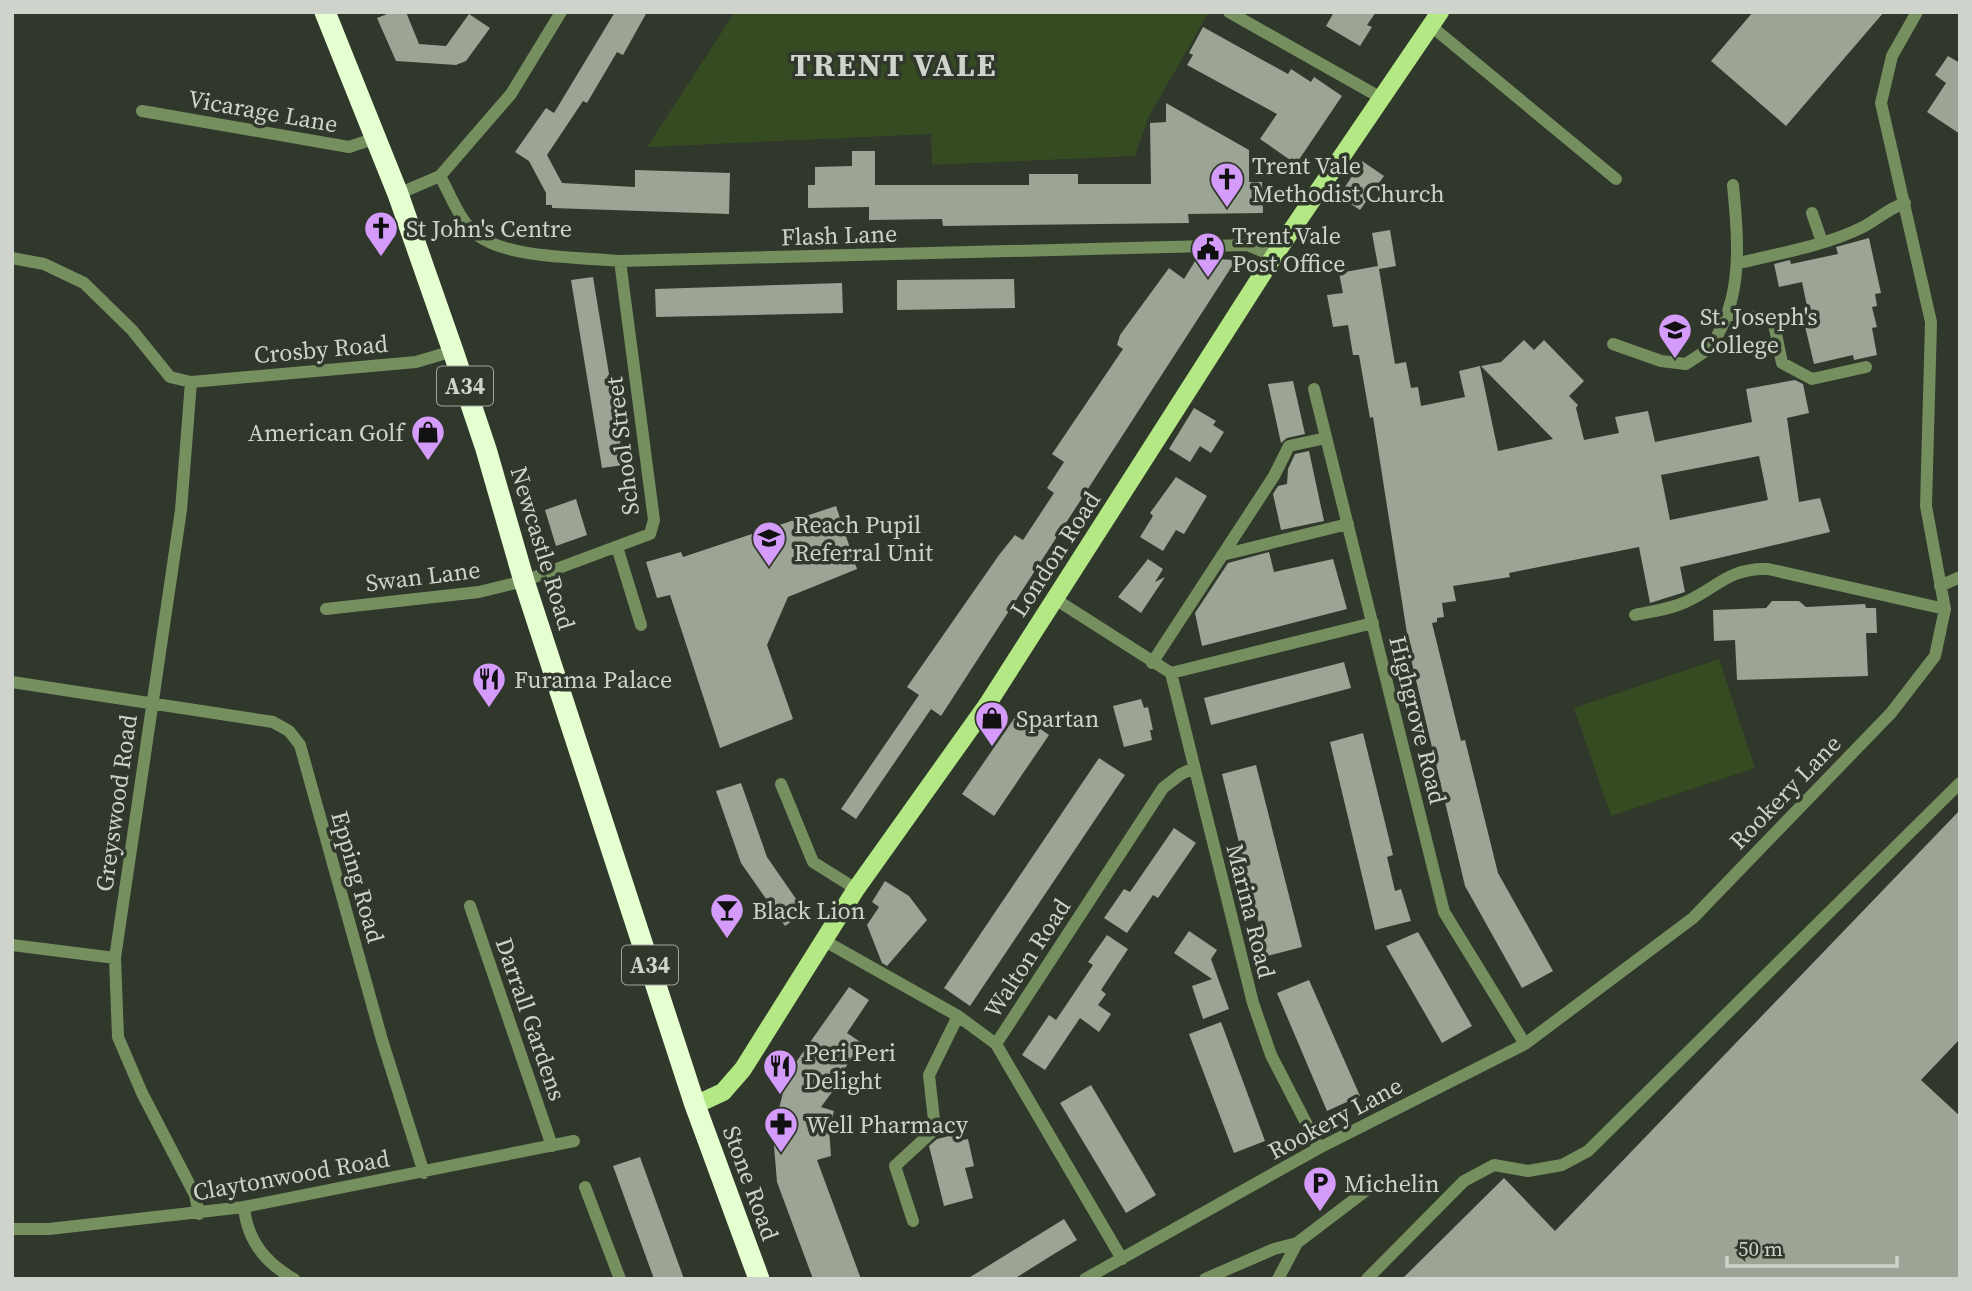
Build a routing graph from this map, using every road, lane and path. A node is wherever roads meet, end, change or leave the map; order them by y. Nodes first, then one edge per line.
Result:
1 (325, 12) edge
2 (561, 12) edge
3 (1229, 12) edge
4 (1917, 12) edge
5 (1436, 19) edge
6 (1383, 99) junction
7 (142, 111) dead end
8 (376, 138) junction
9 (439, 176) junction
10 (1616, 179) dead end
11 (1733, 186) dead end
12 (398, 194) junction
13 (1905, 203) junction
14 (1812, 213) dead end
15 (1822, 242) junction
16 (1274, 256) junction
17 (12, 258) edge
18 (620, 261) junction
19 (1739, 263) junction
20 (1727, 314) junction
21 (1613, 344) dead end
22 (453, 351) junction
23 (1866, 367) dead end
24 (191, 382) junction
25 (1314, 389) dead end
26 (1326, 438) junction
27 (1348, 524) junction
28 (617, 547) junction
29 (1222, 555) junction
30 (1960, 577) edge
31 (524, 581) junction
32 (1940, 586) junction
33 (1055, 599) junction
34 (326, 609) dead end
35 (1945, 609) junction
36 (1635, 615) dead end
37 (1373, 623) junction
38 (641, 625) dead end
39 (1152, 663) junction
40 (1171, 673) junction
41 (12, 682) edge
42 (151, 704) junction
43 (1194, 768) junction
44 (1960, 783) edge
45 (781, 784) dead end
46 (856, 889) junction
47 (470, 906) dead end
48 (823, 940) junction
49 (12, 945) edge
50 (115, 958) junction
51 (958, 1016) junction
52 (996, 1044) junction
53 (1525, 1044) junction
54 (695, 1105) junction
55 (574, 1141) dead end
56 (552, 1146) junction
57 (1319, 1148) junction
58 (424, 1173) junction
59 (585, 1187) dead end
60 (1368, 1189) dead end
61 (244, 1207) junction
62 (199, 1214) junction
63 (913, 1221) dead end
64 (12, 1230) edge
65 (1297, 1243) junction
66 (1122, 1259) junction
67 (294, 1279) edge
68 (621, 1279) edge
69 (759, 1279) edge
70 (1085, 1279) edge
71 (1205, 1279) edge
72 (1278, 1279) edge
73 (1367, 1279) edge

1 - 8 highway, Newcastle Road / A34
2 - 9 street
3 - 6 street
4 - 13 street, Rookery Lane
5 - 6 main road, London Road
5 - 10 street
6 - 16 main road, London Road
7 - 8 street, Vicarage Lane
8 - 12 highway, Newcastle Road / A34
9 - 12 street
9 - 18 street, Flash Lane
11 - 19 street
12 - 22 highway, Newcastle Road / A34
13 - 15 street
13 - 32 street, Rookery Lane
14 - 15 street
15 - 19 street
16 - 18 street, Flash Lane
16 - 33 main road, London Road
17 - 24 street
18 - 28 street, School Street
19 - 20 street
20 - 21 street
20 - 23 street
22 - 24 street, Crosby Road
22 - 31 highway, Newcastle Road / A34
24 - 42 street, Greyswood Road
25 - 26 street, Highgrove Road
26 - 27 street, Highgrove Road
26 - 29 street
27 - 29 street
27 - 37 street, Highgrove Road
28 - 31 street, School Street
28 - 38 street
29 - 39 street
30 - 32 street
31 - 34 street, Swan Lane
31 - 54 highway, Newcastle Road / A34
32 - 35 street, Rookery Lane
33 - 39 street
33 - 46 main road, London Road
35 - 36 street
35 - 53 street, Rookery Lane
37 - 40 street
37 - 53 street, Highgrove Road
39 - 40 street
40 - 43 street, Marina Road
41 - 42 street, Epping Road
42 - 50 street, Greyswood Road
42 - 58 street, Epping Road
43 - 52 street, Walton Road
43 - 57 street, Marina Road
44 - 73 street
45 - 46 street
46 - 48 main road, London Road
47 - 56 street, Darrall Gardens
48 - 51 street
48 - 54 main road, London Road
49 - 50 street
50 - 62 street, Greyswood Road
51 - 52 street
51 - 63 street
52 - 66 street, Walton Road
53 - 57 street, Rookery Lane
54 - 69 highway, Stone Road / A34
55 - 56 street, Claytonwood Road
56 - 58 street, Claytonwood Road
57 - 66 street, Rookery Lane
58 - 61 street, Claytonwood Road
59 - 68 street
60 - 65 street
61 - 62 street, Claytonwood Road
61 - 67 street
62 - 64 street, Claytonwood Road
65 - 71 street
65 - 72 street
66 - 70 street, Rookery Lane

